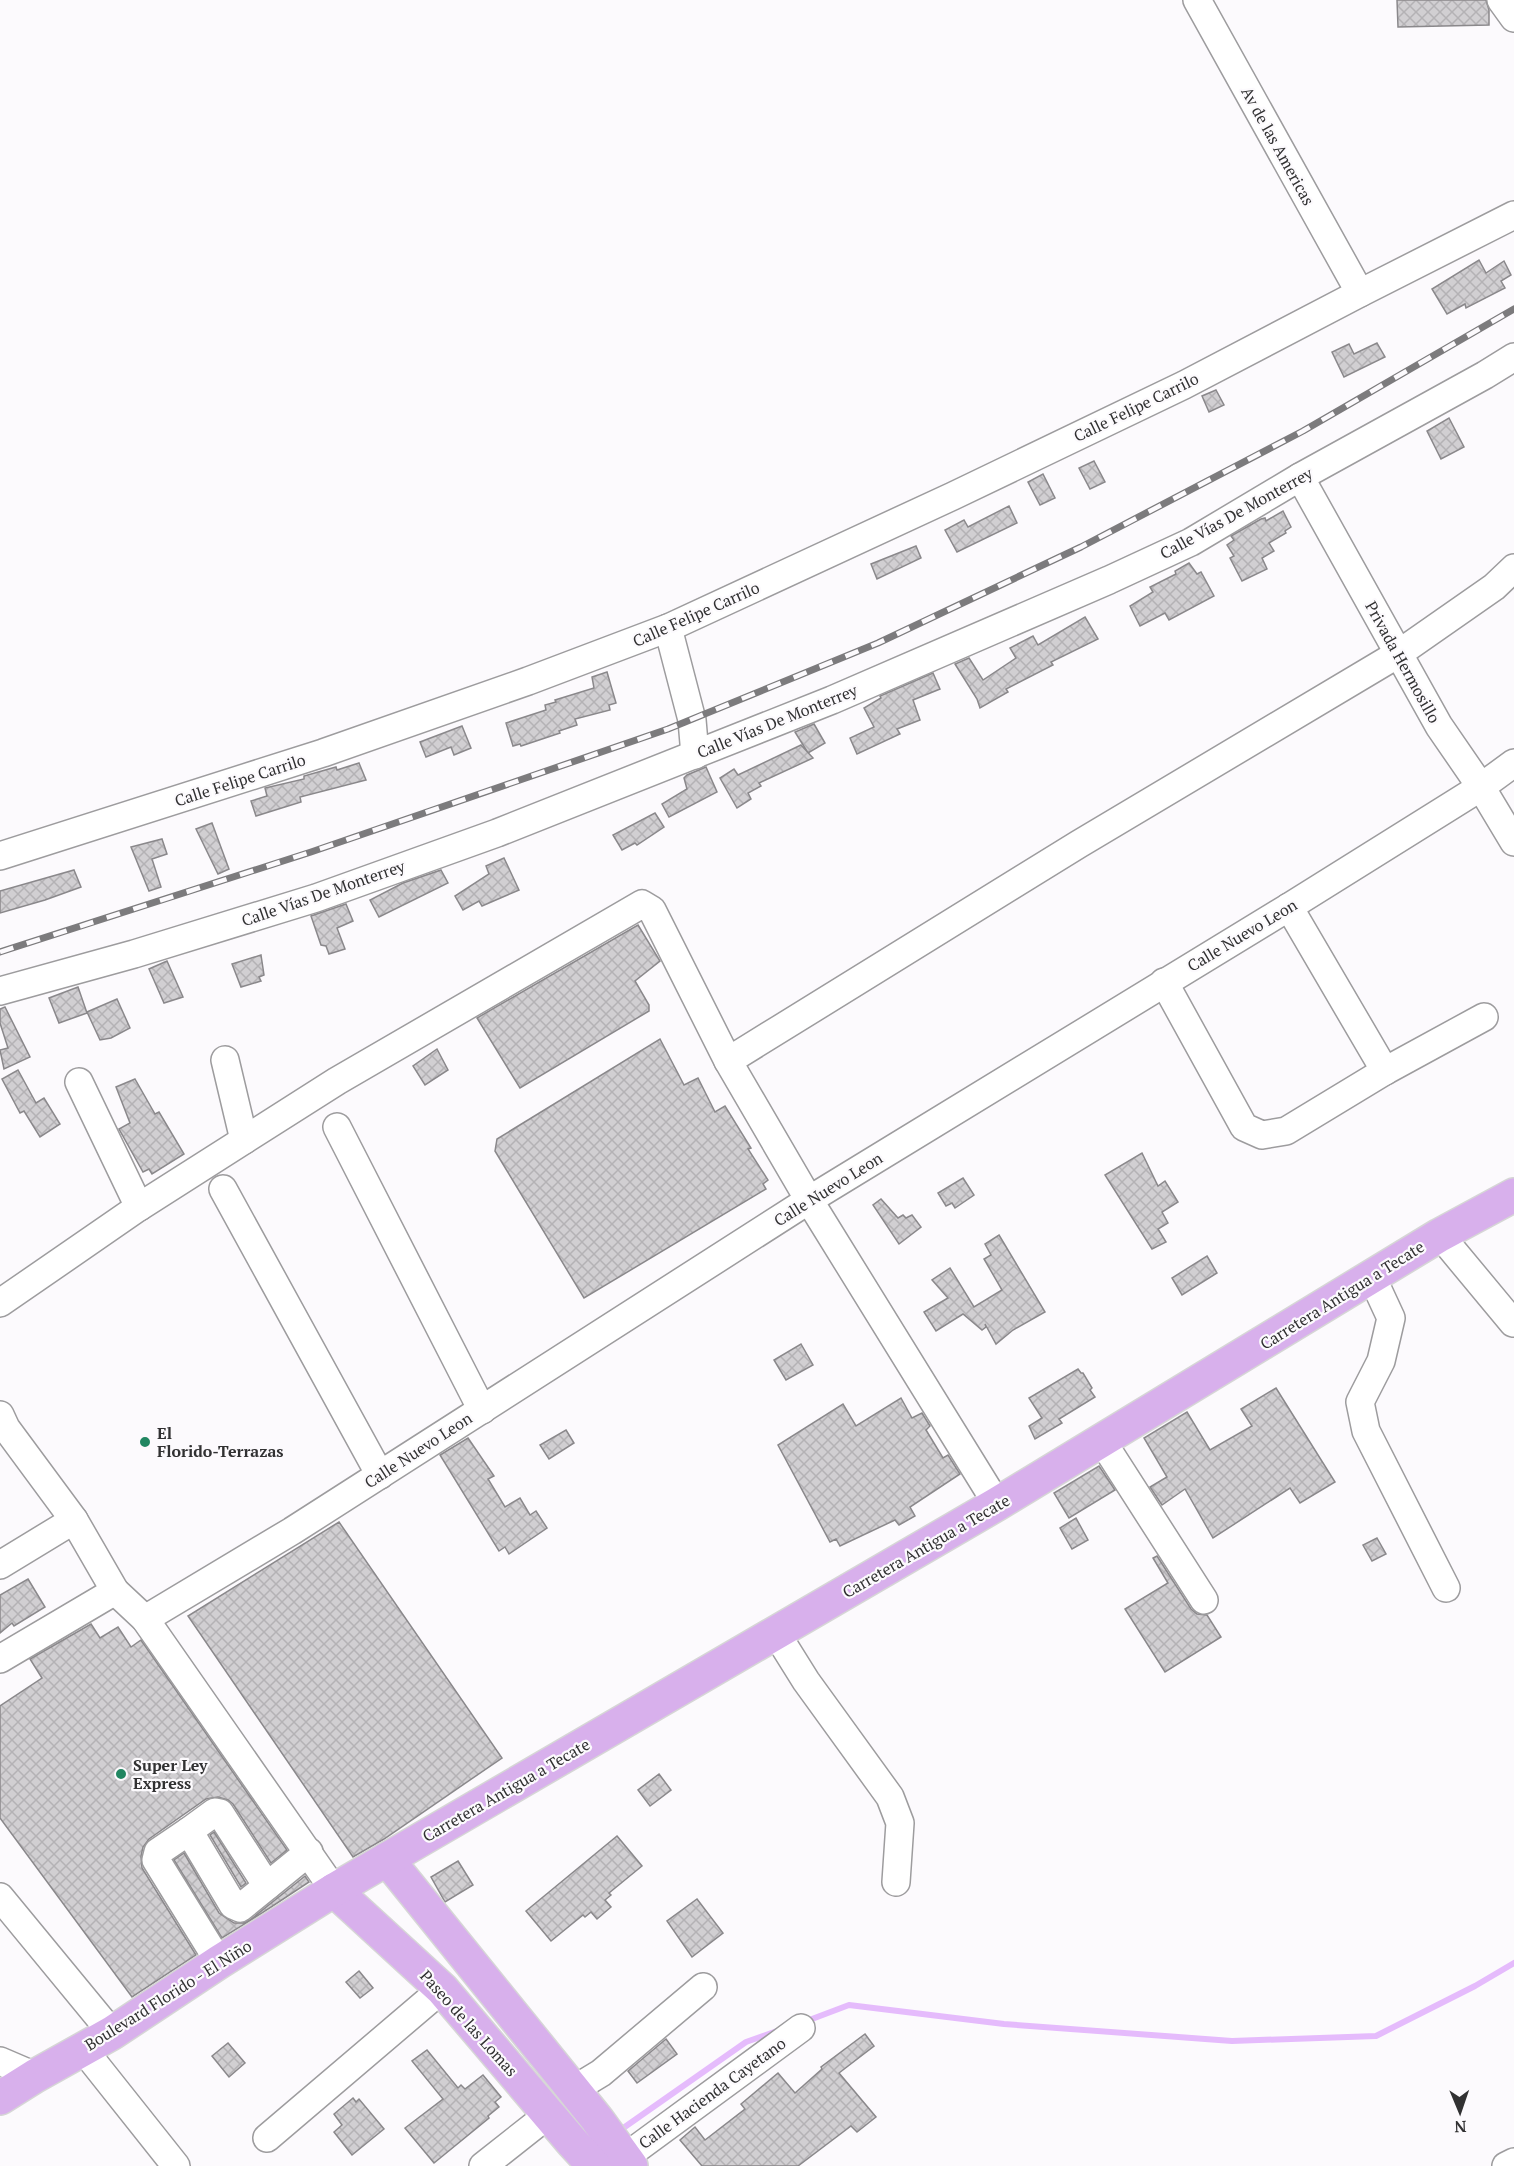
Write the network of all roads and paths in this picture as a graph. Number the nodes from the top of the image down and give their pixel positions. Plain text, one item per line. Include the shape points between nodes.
1 (1197, 0) edge
2 (1501, 0) edge
3 (1514, 18) edge
4 (1514, 216) edge
5 (1360, 293) junction
6 (1514, 357) edge
7 (1300, 477) junction
8 (1514, 568) edge
9 (668, 628) junction
10 (1398, 654) junction
11 (695, 755) junction
12 (1514, 763) edge
13 (1481, 787) junction
14 (1514, 842) edge
15 (0, 856) edge
16 (1289, 907) junction
17 (1164, 982) junction
18 (0, 992) edge
19 (1484, 1017) dead end
20 (225, 1060) dead end
21 (728, 1061) junction
22 (1385, 1071) junction
23 (79, 1082) dead end
24 (337, 1126) dead end
25 (244, 1140) junction
26 (223, 1189) dead end
27 (1514, 1195) edge
28 (809, 1200) junction
29 (139, 1208) junction
30 (1440, 1235) junction
31 (1372, 1276) junction
32 (0, 1303) edge
33 (1513, 1323) edge
34 (482, 1410) junction
35 (2, 1425) edge
36 (1101, 1441) junction
37 (380, 1475) junction
38 (997, 1504) junction
39 (74, 1520) junction
40 (0, 1565) edge
41 (1446, 1588) dead end
42 (115, 1591) junction
43 (1204, 1600) dead end
44 (145, 1618) junction
45 (776, 1633) junction
46 (0, 1659) edge
47 (189, 1832) junction
48 (309, 1852) junction
49 (387, 1859) junction
50 (897, 1882) dead end
51 (267, 1886) junction
52 (334, 1890) junction
53 (0, 1897) edge
54 (219, 1962) junction
55 (703, 1988) dead end
56 (442, 1989) junction
57 (801, 2028) dead end
58 (112, 2033) junction
59 (530, 2036) junction
60 (83, 2049) junction
61 (501, 2057) junction
62 (0, 2061) edge
63 (35, 2076) junction
64 (573, 2090) junction
65 (0, 2098) edge
66 (549, 2114) junction
67 (267, 2138) dead end
68 (609, 2153) edge
69 (1514, 2162) edge
70 (176, 2166) edge
71 (483, 2166) edge
72 (1506, 2166) edge

1 - 5 street, Av de las Americas
2 - 3 street
4 - 5 street, Calle Felipe Carrilo
5 - 9 street, Calle Felipe Carrilo via 1174,390
6 - 7 street, Calle Vías De Monterrey
7 - 10 street, Privada Hermosillo
7 - 11 street, Calle Vías De Monterrey via 1191,542 1109,580
8 - 10 street via 1494,587
9 - 11 street via 692,720
9 - 15 street, Calle Felipe Carrilo via 324,753
10 - 13 street, Privada Hermosillo via 1439,726
10 - 21 street via 1079,844
11 - 18 street, Calle Vías De Monterrey via 497,833 316,898
12 - 13 street, Calle Nuevo Leon
13 - 14 street, Privada Hermosillo
13 - 16 street, Calle Nuevo Leon
16 - 17 street, Calle Nuevo Leon
16 - 22 street
17 - 22 street via 1244,1127 1262,1136 1286,1131
17 - 28 street, Calle Nuevo Leon
19 - 22 street
20 - 25 street
21 - 25 street via 652,910 642,904 337,1081
21 - 28 street
23 - 29 street
24 - 34 street
25 - 29 street
26 - 37 street
27 - 30 main road, Carretera Antigua a Tecate
28 - 34 street, Calle Nuevo Leon
28 - 38 street
29 - 32 street
30 - 31 main road, Carretera Antigua a Tecate
30 - 33 street
31 - 36 main road, Carretera Antigua a Tecate
31 - 41 street via 1391,1318 1381,1361 1360,1402 1366,1431
34 - 37 street, Calle Nuevo Leon
35 - 39 street
36 - 38 main road, Carretera Antigua a Tecate
36 - 43 street
37 - 44 street, Calle Nuevo Leon
38 - 45 main road, Carretera Antigua a Tecate
39 - 40 street
39 - 42 street
42 - 44 street
42 - 46 street
44 - 48 street
45 - 49 main road, Carretera Antigua a Tecate
45 - 50 street via 890,1797 900,1823
47 - 51 street via 215,1812 220,1813
47 - 51 street via 233,1905 240,1908
47 - 54 street via 158,1852 156,1860
48 - 51 street
48 - 52 street
49 - 52 main road, Carretera Antigua a Tecate
49 - 59 main road
52 - 54 main road, Boulevard Florido - El Niño
52 - 56 main road, Paseo de las Lomas
53 - 58 street
54 - 58 main road, Boulevard Florido - El Niño
55 - 64 street via 601,2073
56 - 61 main road, Paseo de las Lomas
56 - 67 street
57 - 68 street, Calle Hacienda Cayetano
58 - 60 main road, Boulevard Florido - El Niño
59 - 61 main road
59 - 64 main road
60 - 63 main road, Boulevard Florido - El Niño
60 - 70 street
61 - 66 main road, Paseo de las Lomas
62 - 63 street
63 - 65 main road, Boulevard Florido - El Niño
64 - 68 main road
66 - 68 main road, Paseo de las Lomas via 572,2142
66 - 71 street
69 - 72 street

